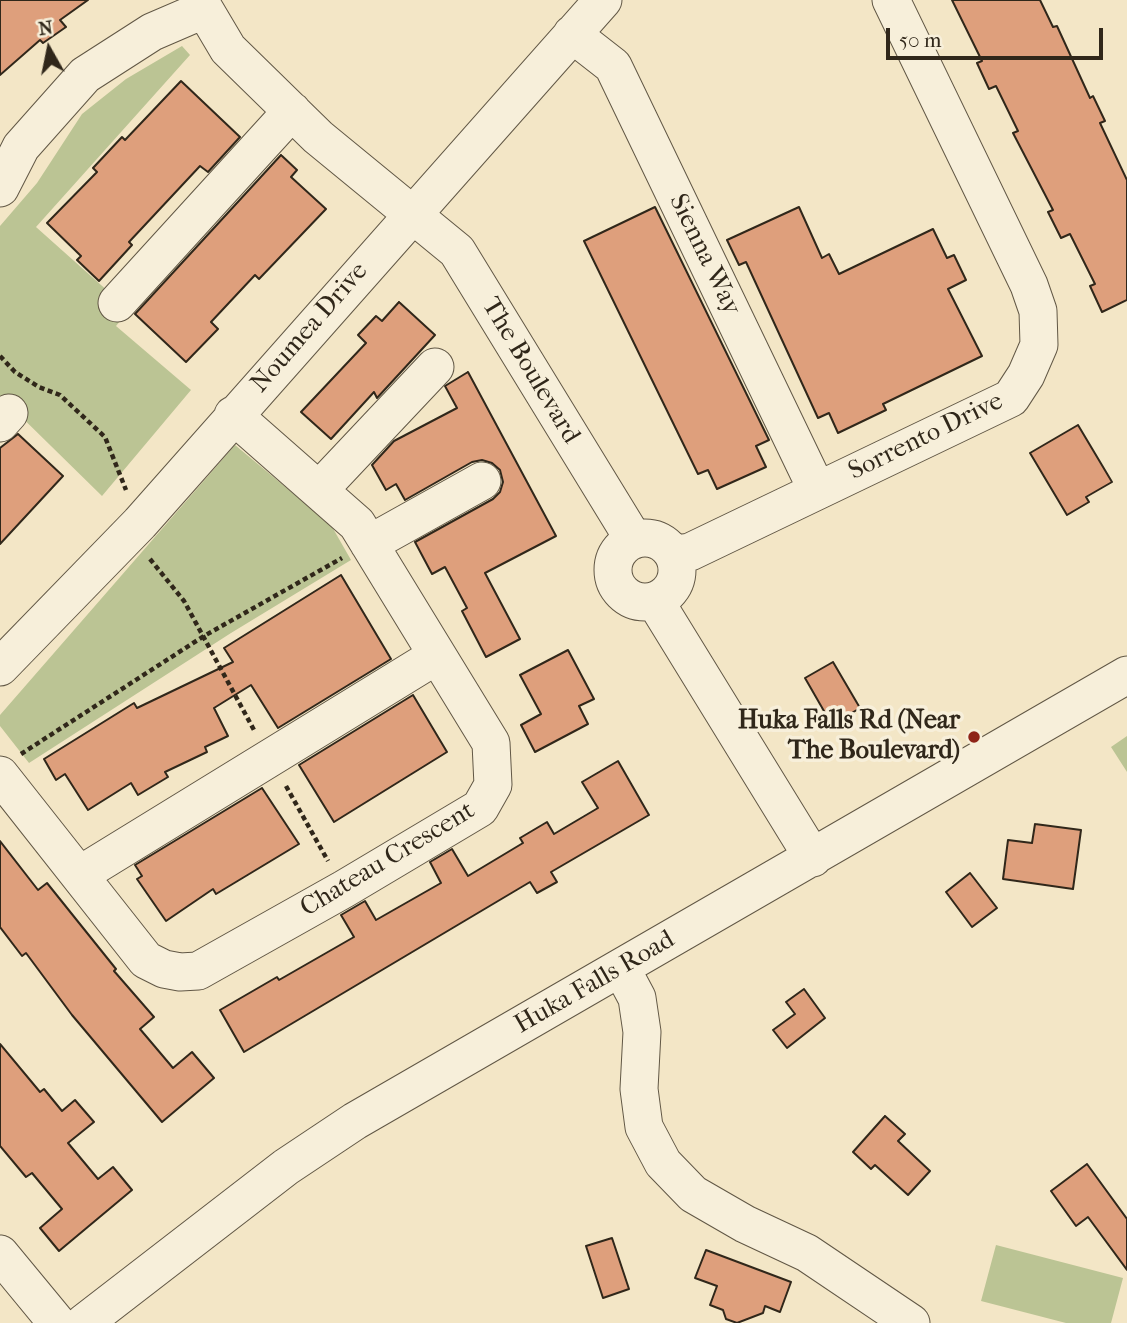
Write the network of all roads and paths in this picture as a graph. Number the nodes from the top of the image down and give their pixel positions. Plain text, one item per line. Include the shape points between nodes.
1 (603, 0) edge
2 (891, 0) edge
3 (201, 5) edge
4 (572, 34) junction
5 (292, 111) junction
6 (0, 188) edge
7 (414, 213) junction
8 (117, 303) dead end
9 (0, 356) edge
10 (435, 367) dead end
11 (233, 415) junction
12 (482, 481) dead end
13 (320, 489) junction
14 (817, 490) junction
15 (133, 530) junction
16 (634, 540) junction
17 (369, 544) junction
18 (674, 554) junction
19 (655, 601) junction
20 (204, 636) junction
21 (436, 656) junction
22 (0, 667) edge
23 (1127, 674) edge
24 (270, 758) junction
25 (6, 767) edge
26 (813, 858) junction
27 (81, 874) junction
28 (344, 889) junction
29 (621, 968) junction
30 (0, 1254) edge
31 (96, 1320) edge
32 (57, 1323) edge
33 (911, 1323) edge

1 - 4 street
2 - 14 street, Sorrento Drive via 1029,285 1038,311 1039,345 1011,398
3 - 5 street via 228,49
3 - 6 street via 85,75 21,147
4 - 7 street
4 - 14 street, Sienna Way via 613,66
5 - 7 street
5 - 8 street
7 - 11 street, Noumea Drive
7 - 16 street, The Boulevard via 457,251
9 - 15 path via 15,372 60,395 105,437
10 - 13 street
11 - 13 street, Chateau Crescent
11 - 15 street, Noumea Drive
12 - 17 street
13 - 17 street, Chateau Crescent via 357,524
14 - 18 street, Sorrento Drive via 690,552
15 - 20 path
15 - 22 street, Noumea Drive
16 - 18 street via 656,539
16 - 19 street via 613,564 617,586 633,600
17 - 20 path
17 - 21 street, Chateau Crescent
18 - 19 street via 677,577 673,588
19 - 26 street
20 - 24 path
20 - 25 path
21 - 24 street
21 - 28 street, Chateau Crescent via 491,743 493,785 480,808
23 - 26 street, Huka Falls Road
24 - 27 street
24 - 28 path
25 - 27 street, Chateau Crescent
26 - 29 street, Huka Falls Road
27 - 28 street, Chateau Crescent via 146,960 180,972 198,971
29 - 31 street, Huka Falls Road via 355,1121 286,1167
29 - 33 street via 637,998 642,1032 639,1089 643,1127 663,1163 693,1194 807,1253
30 - 32 street

